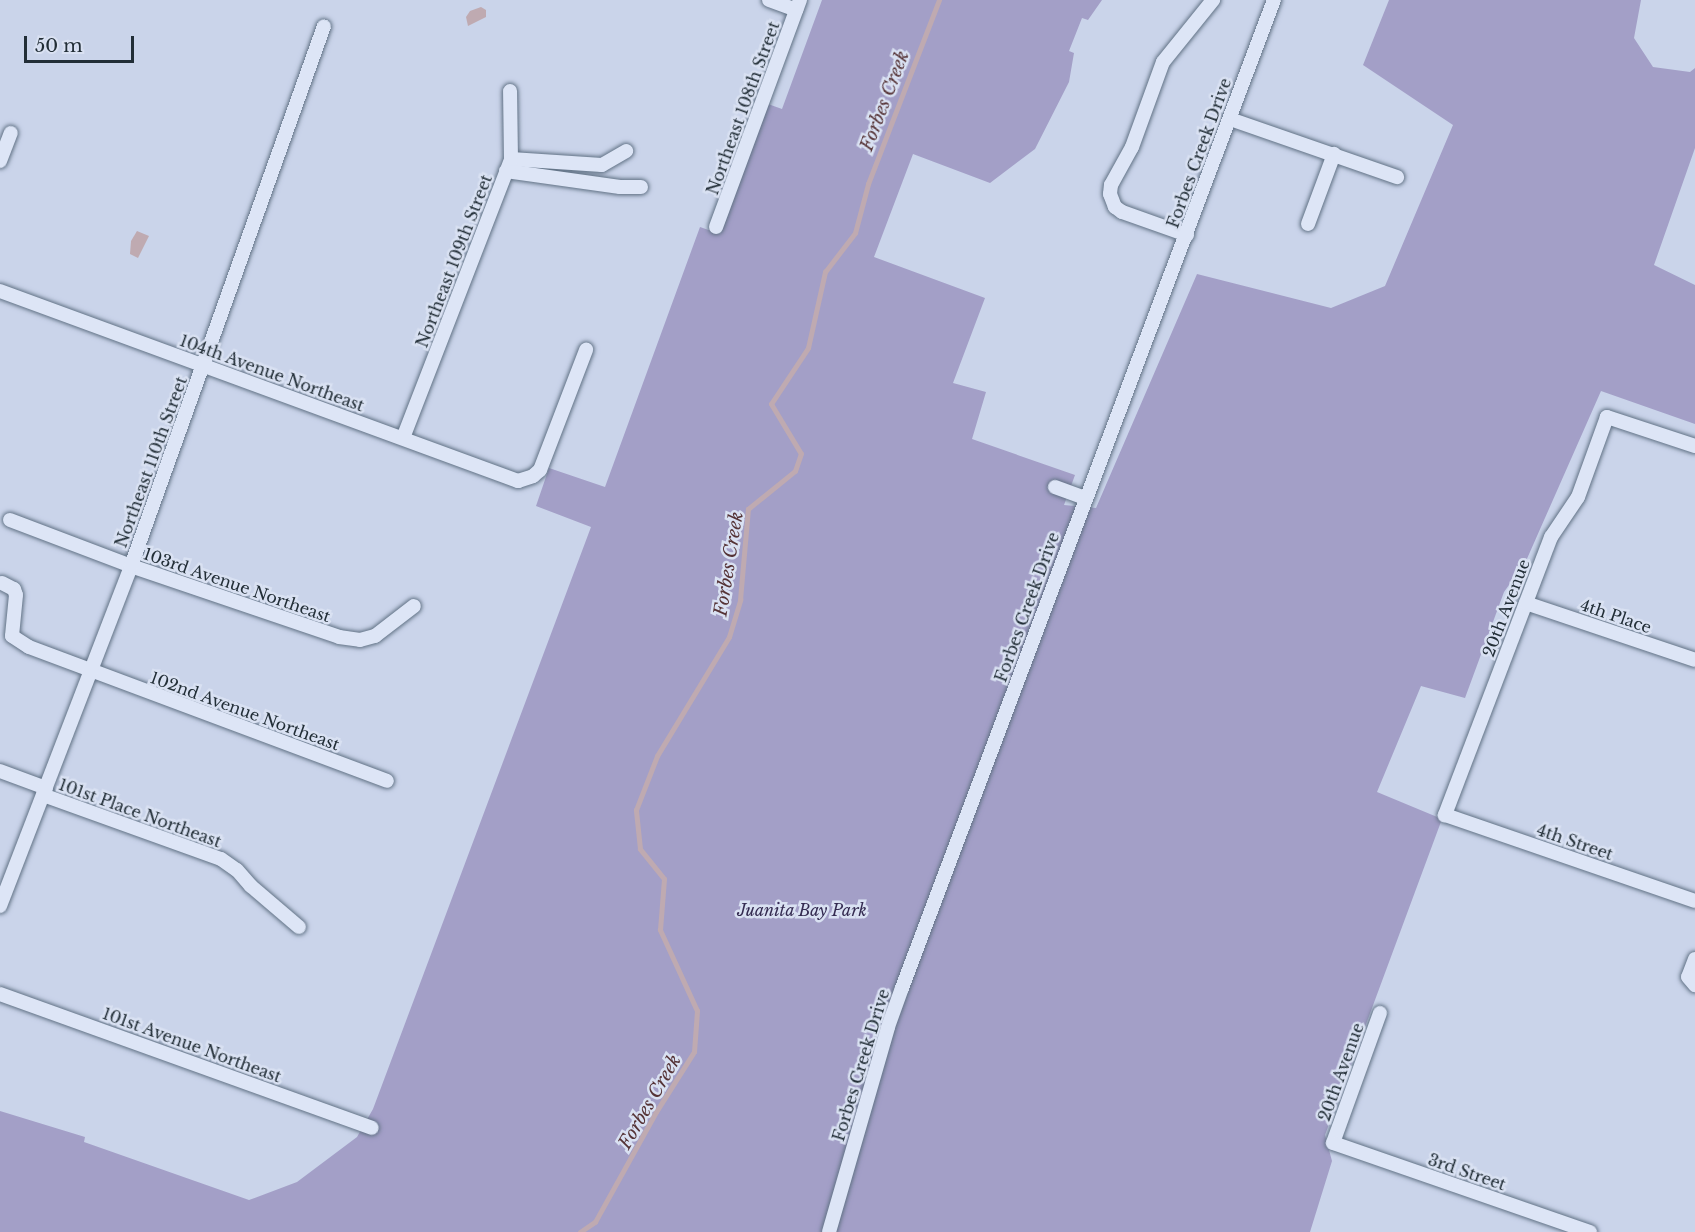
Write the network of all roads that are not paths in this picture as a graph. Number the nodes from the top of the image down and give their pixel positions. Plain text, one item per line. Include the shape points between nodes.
1 (769, 0) edge
2 (1213, 0) edge
3 (1272, 0) edge
4 (798, 5) edge
5 (324, 26) dead end
6 (510, 91) dead end
7 (1230, 118) junction
8 (11, 134) dead end
9 (626, 151) dead end
10 (1334, 154) junction
11 (0, 161) edge
12 (509, 165) junction
13 (1397, 177) dead end
14 (641, 187) dead end
15 (1308, 224) dead end
16 (716, 227) dead end
17 (1187, 235) junction
18 (0, 291) edge
19 (586, 350) dead end
20 (202, 366) junction
21 (403, 438) junction
22 (1695, 447) edge
23 (1055, 487) dead end
24 (1085, 498) junction
25 (10, 520) dead end
26 (132, 566) junction
27 (2, 583) dead end
28 (1526, 603) junction
29 (414, 606) dead end
30 (1695, 660) edge
31 (91, 672) junction
32 (0, 771) edge
33 (387, 781) dead end
34 (44, 791) junction
35 (1444, 815) joint
36 (3, 886) edge
37 (1695, 901) edge
38 (0, 906) edge
39 (299, 927) dead end
40 (1695, 958) edge
41 (1695, 985) edge
42 (0, 994) edge
43 (1380, 1013) dead end
44 (372, 1128) dead end
45 (1333, 1143) joint
46 (829, 1232) edge
47 (1590, 1232) edge

1 - 4 street
2 - 17 street via 1163,62 1110,194 1115,207 1122,212
3 - 7 street, Forbes Creek Drive
4 - 16 street, Northeast 108th Street
5 - 20 street, Northeast 110th Street
6 - 12 street, Northeast 109th Street
7 - 10 street
7 - 17 street, Forbes Creek Drive
8 - 11 street
9 - 12 street via 602,165
10 - 13 street
10 - 15 street
12 - 14 street via 620,187
12 - 21 street, Northeast 109th Street
17 - 24 street, Forbes Creek Drive
18 - 20 street, 104th Avenue Northeast
19 - 21 street, 104th Avenue Northeast via 540,470 533,476 518,481
20 - 21 street, 104th Avenue Northeast
20 - 26 street, Northeast 110th Street
22 - 28 street, 20th Avenue via 1607,417 1578,497 1551,537
23 - 24 street
24 - 46 street, Forbes Creek Drive via 888,1027
25 - 26 street, 103rd Avenue Northeast
26 - 29 street, 103rd Avenue Northeast via 350,639 375,636
26 - 31 street, Northeast 110th Street
27 - 31 street, 102nd Avenue Northeast via 14,589 16,595 12,636 16,640
28 - 30 street, 4th Place
28 - 35 street, 20th Avenue
31 - 33 street, 102nd Avenue Northeast
31 - 34 street, Northeast 110th Street
32 - 34 street, 101st Place Northeast
34 - 36 street, Northeast 110th Street
34 - 39 street, 101st Place Northeast via 221,859
35 - 37 street, 4th Street
36 - 38 street, Northeast 110th Street
40 - 41 street via 1688,977
42 - 44 street, 101st Avenue Northeast
43 - 45 street, 20th Avenue
45 - 47 street, 3rd Street

